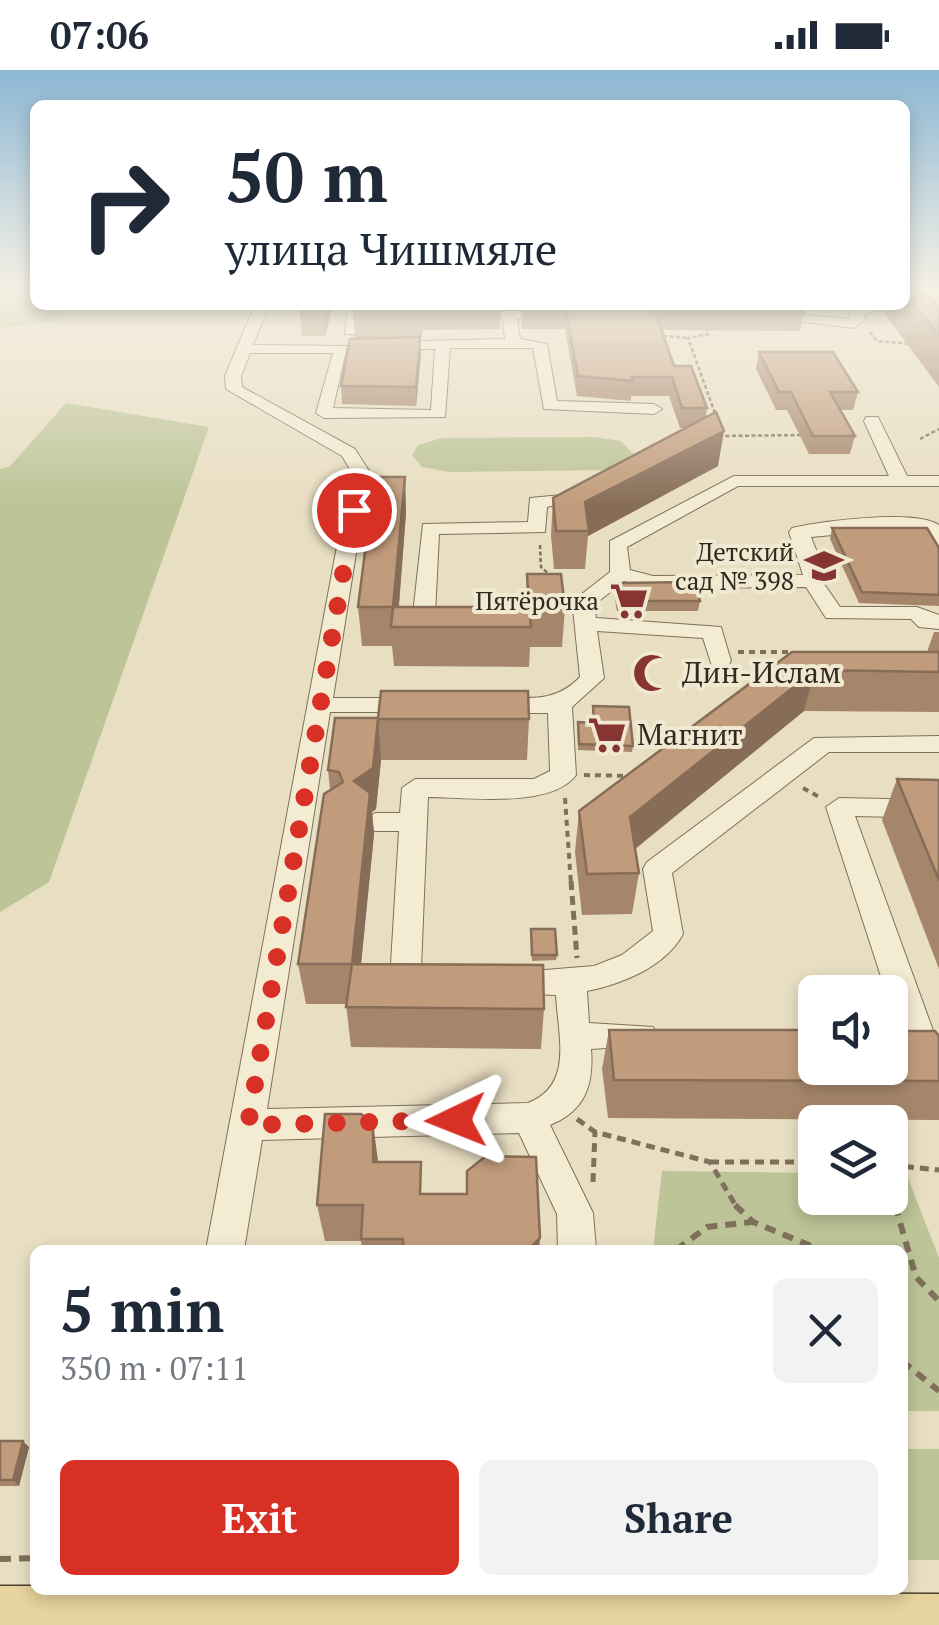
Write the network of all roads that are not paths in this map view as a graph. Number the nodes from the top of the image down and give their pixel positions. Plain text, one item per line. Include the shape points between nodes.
1 (240, 361) edge
2 (339, 361) edge
3 (443, 361) edge
4 (543, 361) edge
5 (654, 409) dead end
6 (872, 421) dead end
7 (851, 481) junction
8 (901, 481) junction
9 (939, 482) edge
10 (562, 502) edge
11 (939, 513) edge
12 (939, 542) edge
13 (404, 549) edge
14 (428, 549) junction
15 (620, 574) junction
16 (812, 581) junction
17 (584, 614) junction
18 (939, 622) edge
19 (719, 657) road end
20 (320, 705) junction
21 (431, 706) edge
22 (468, 706) edge
23 (560, 707) junction
24 (939, 744) edge
25 (939, 809) edge
26 (300, 822) junction
27 (331, 822) edge
28 (375, 822) dead end
29 (413, 822) junction
30 (885, 975) edge
31 (575, 984) junction
32 (574, 1036) junction
33 (667, 1036) edge
34 (908, 1044) edge
35 (939, 1076) edge
36 (544, 1112) junction
37 (248, 1125) junction
38 (226, 1245) edge
39 (578, 1245) edge
40 (168, 1611) edge
41 (0, 1616) edge
42 (939, 1624) edge

1 - 20 street via 232,383 242,396 358,462 360,548
2 - 3 street via 324,413 439,414
4 - 5 street via 550,406
6 - 8 street
7 - 8 street
7 - 11 street via 862,498 885,510
7 - 15 street via 734,481 616,545
8 - 9 street
10 - 14 street via 537,502 538,528 430,528
12 - 16 street via 930,526 799,532
13 - 14 street
14 - 17 street via 424,614 433,633 500,634 501,608 513,603
15 - 16 street via 652,582
15 - 17 street
16 - 18 street via 834,613 917,614
17 - 19 street via 713,632
17 - 23 street via 592,678
20 - 21 street
20 - 26 street
22 - 23 street
23 - 29 street via 563,775 538,788 415,788
24 - 31 street via 823,744 657,869 668,934 644,961
25 - 30 street via 838,807
26 - 27 street
26 - 37 street
28 - 29 street
29 - 31 street via 405,980
31 - 32 street
32 - 33 street
32 - 36 street via 577,1079
34 - 35 street
36 - 37 street
36 - 39 street via 576,1212
37 - 38 street
40 - 41 main road
40 - 42 main road

